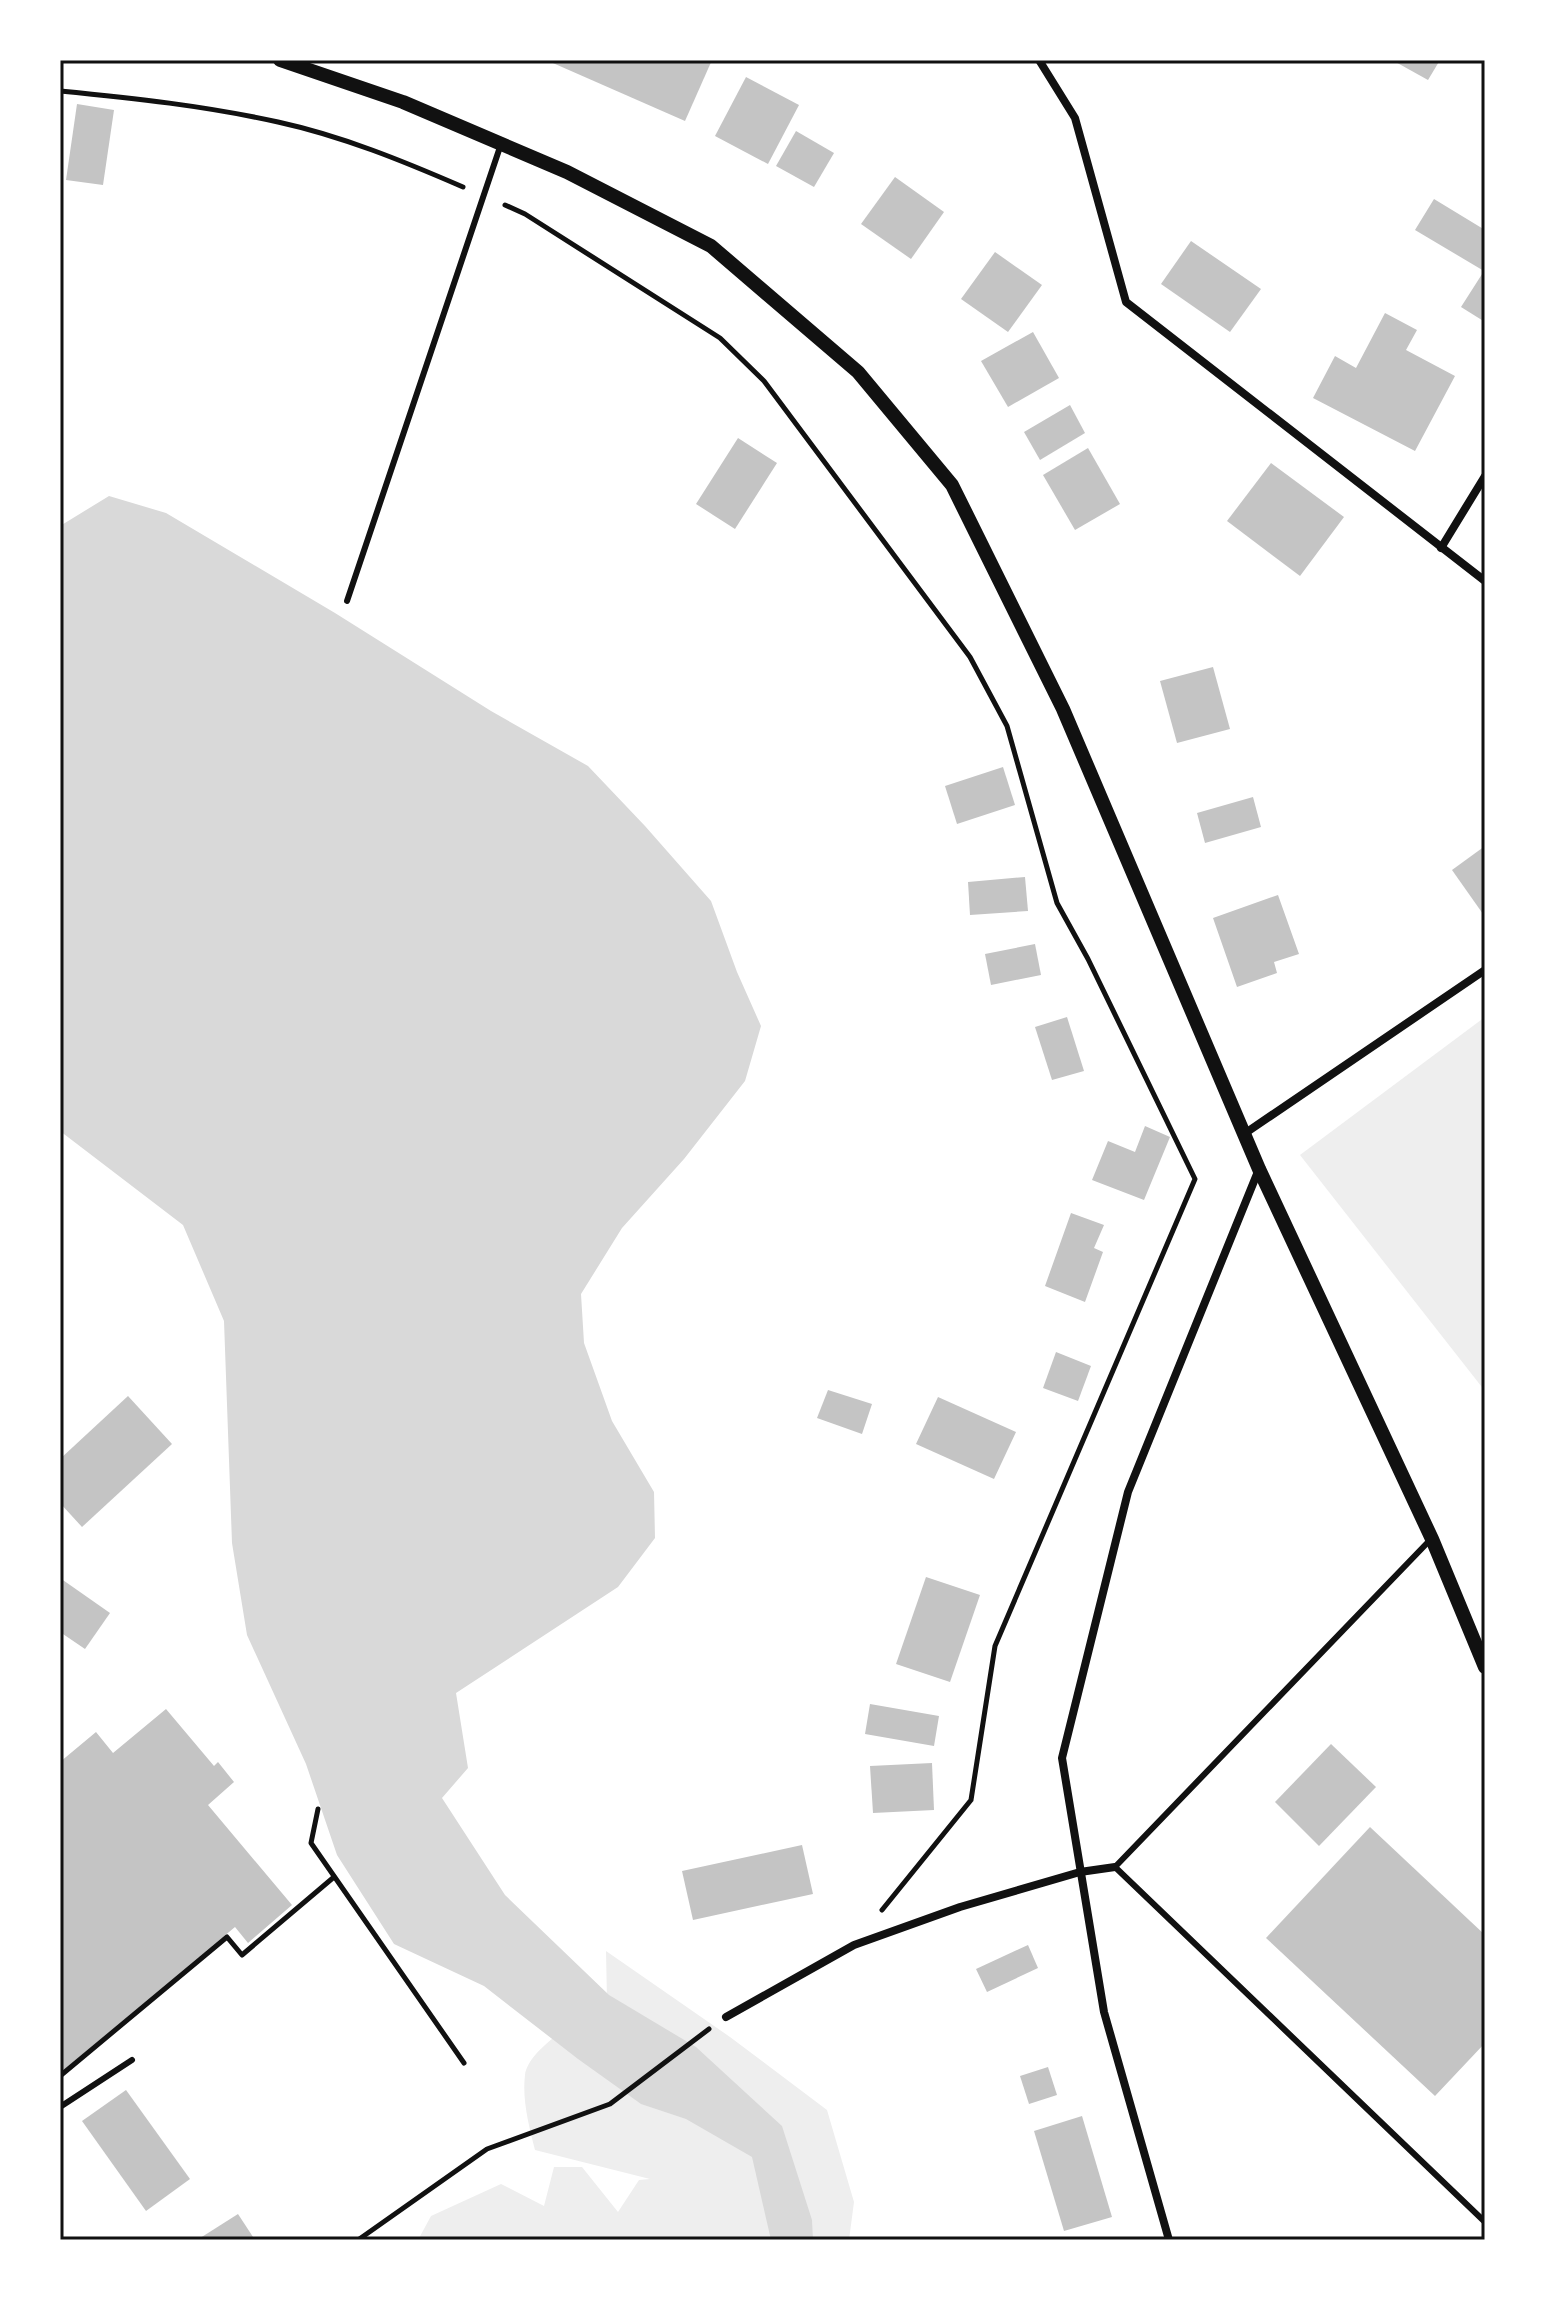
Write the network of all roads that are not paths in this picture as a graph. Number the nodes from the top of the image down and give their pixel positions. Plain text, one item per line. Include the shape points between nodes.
1 (1039, 60) edge
2 (290, 61) edge
3 (501, 144) junction
4 (1485, 476) edge
5 (1441, 548) junction
6 (1485, 581) edge
7 (347, 601) dead end
8 (1485, 970) edge
9 (1244, 1134) junction
10 (1259, 1169) junction
11 (1432, 1539) junction
12 (1485, 1667) edge
13 (1115, 1867) junction
14 (1080, 1872) junction
15 (726, 2017) road end
16 (132, 2060) dead end
17 (60, 2107) edge
18 (1485, 2222) edge
19 (1169, 2240) edge

1 - 5 street via 1075,118 1126,302
2 - 3 street
3 - 7 lane
3 - 9 street via 711,246 858,372 952,485 1063,709
4 - 5 street
5 - 6 street
8 - 9 street
9 - 10 street
10 - 11 street
10 - 14 street via 1128,1492 1062,1758
11 - 12 street
11 - 13 lane
13 - 14 street
13 - 18 lane
14 - 15 street via 854,1945
14 - 19 street via 1104,2012
16 - 17 lane

